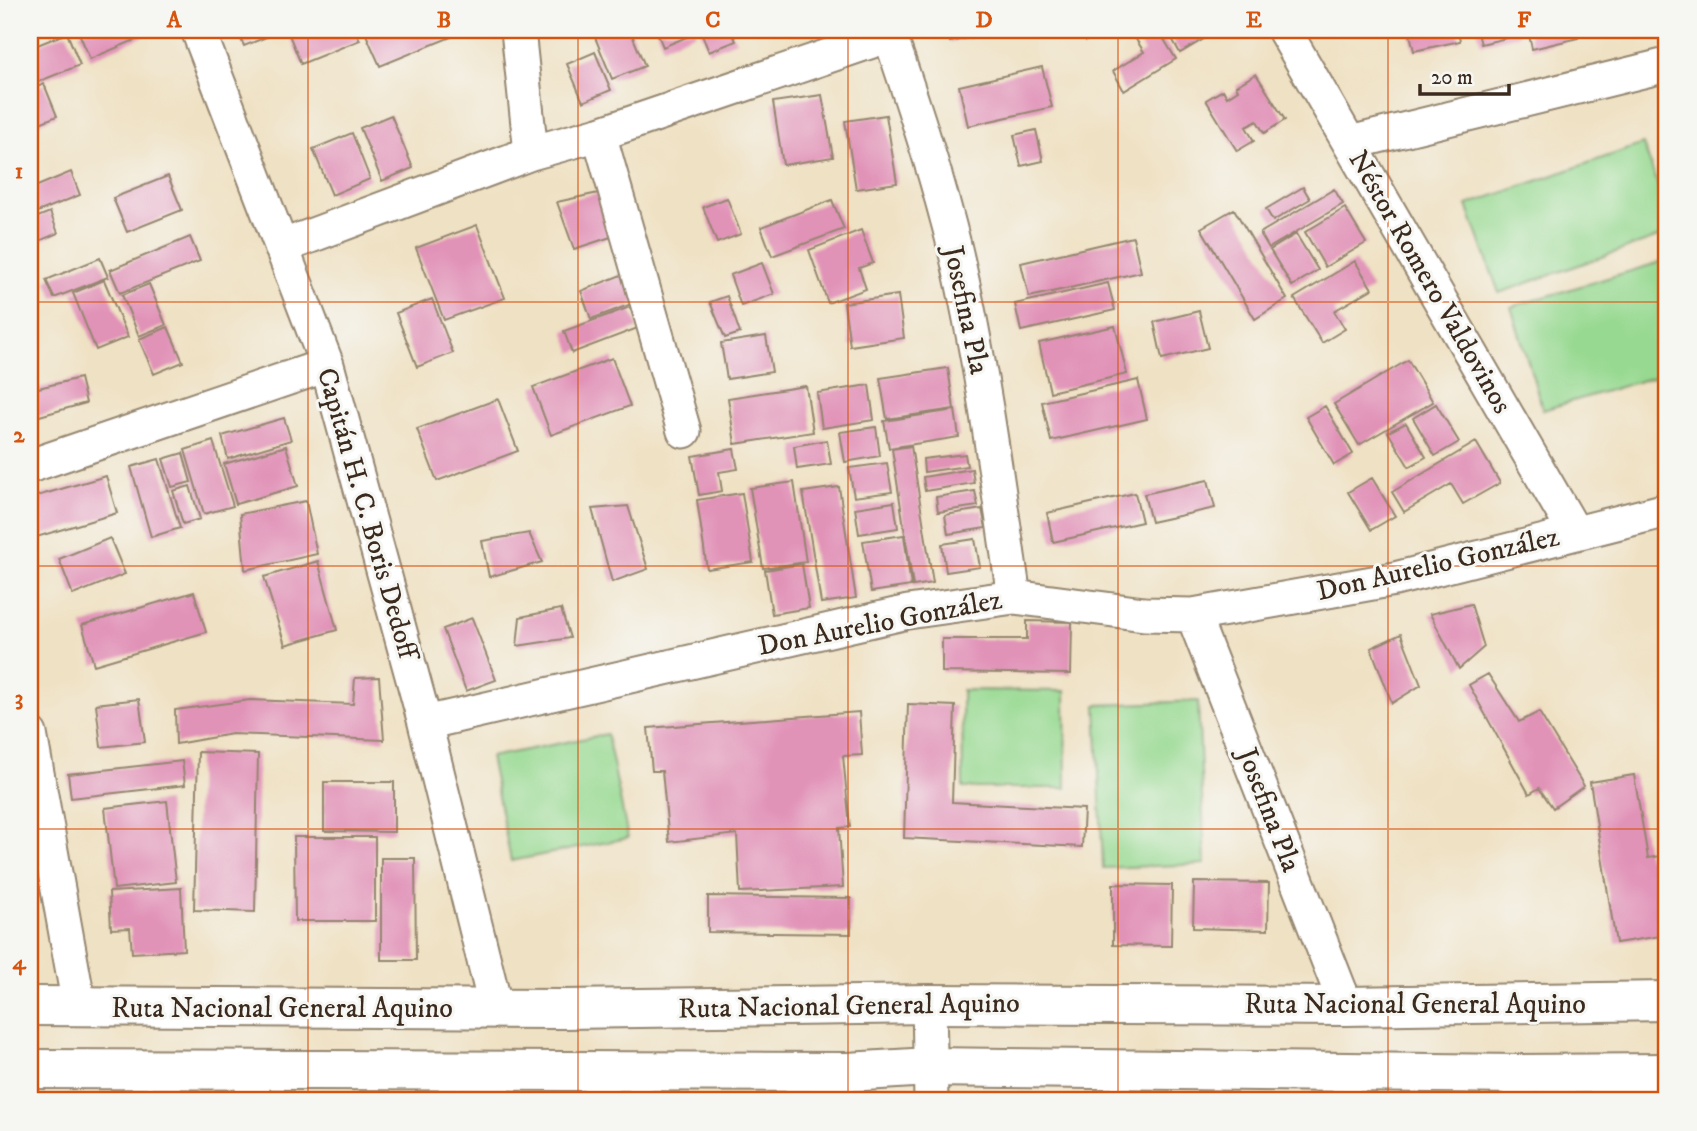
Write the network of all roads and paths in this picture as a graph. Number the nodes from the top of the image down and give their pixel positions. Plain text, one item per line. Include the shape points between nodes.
1 (198, 30) edge
2 (519, 30) edge
3 (1284, 30) edge
4 (889, 32) edge
5 (1667, 65) edge
6 (599, 134) junction
7 (1350, 143) junction
8 (531, 153) junction
9 (281, 247) junction
10 (327, 365) junction
11 (684, 431) dead end
12 (30, 466) edge
13 (1667, 510) edge
14 (1575, 533) junction
15 (1014, 597) junction
16 (1193, 615) junction
17 (425, 723) junction
18 (30, 734) edge
19 (1667, 1001) edge
20 (929, 1004) junction
21 (30, 1006) edge
22 (79, 1006) junction
23 (1346, 1006) junction
24 (496, 1009) junction
25 (30, 1069) edge
26 (1667, 1073) edge
27 (930, 1084) edge
28 (251, 1085) edge
29 (1519, 1087) edge

1 - 9 street, Capitán H. C. Boris Dedoff
2 - 8 street
3 - 7 street, Néstor Romero Valdovinos
4 - 6 street
4 - 15 street, Josefina Pla via 954,248 983,390
5 - 7 street
6 - 8 street
6 - 11 street
7 - 14 street, Néstor Romero Valdovinos
8 - 9 street
9 - 10 street, Capitán H. C. Boris Dedoff
10 - 12 street
10 - 17 street, Capitán H. C. Boris Dedoff
13 - 14 street, Don Aurelio González
14 - 16 street, Don Aurelio González via 1395,579
15 - 16 street, Don Aurelio González via 1144,614
15 - 17 street, Don Aurelio González via 908,612
16 - 23 street, Josefina Pla
17 - 24 street, Capitán H. C. Boris Dedoff
18 - 22 street
19 - 23 highway, Ruta Nacional General Aquino
20 - 23 highway, Ruta Nacional General Aquino
20 - 24 highway, Ruta Nacional General Aquino
20 - 27 street
21 - 22 highway, Ruta Nacional General Aquino
22 - 24 highway, Ruta Nacional General Aquino
25 - 28 highway
26 - 29 highway
27 - 28 highway via 848,1072
27 - 29 highway

